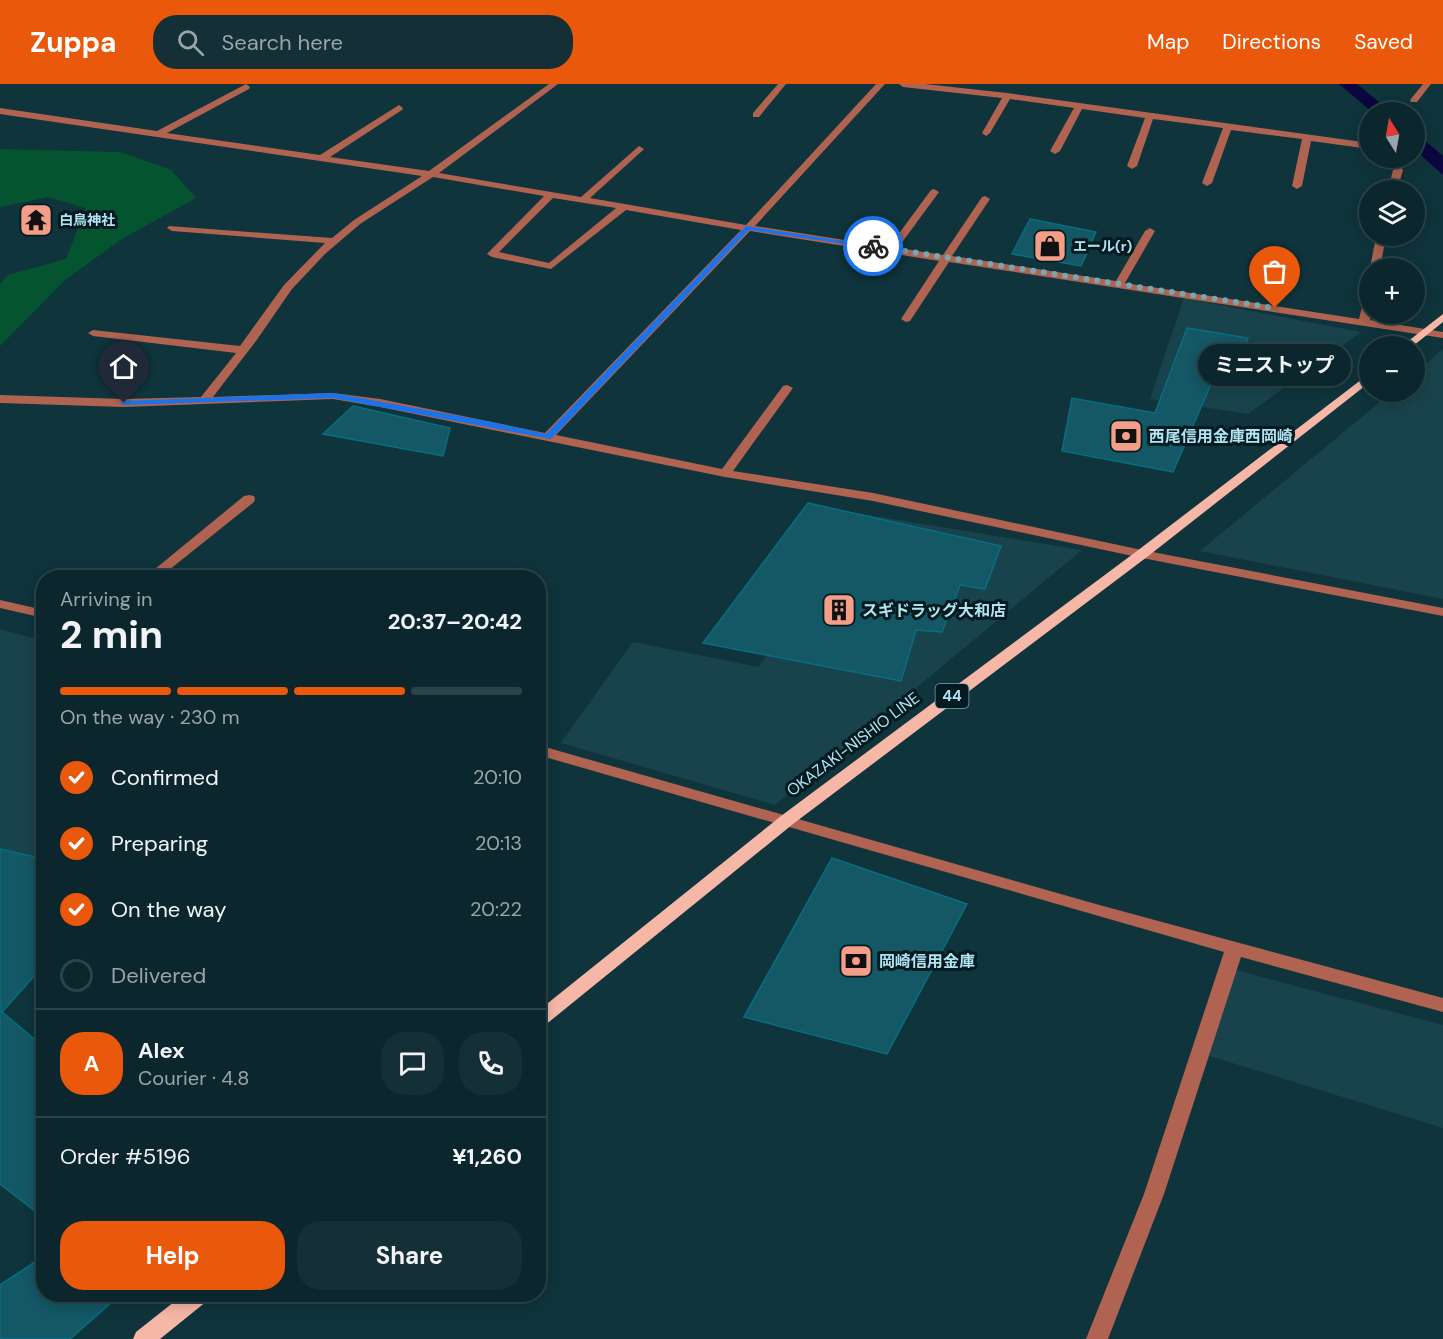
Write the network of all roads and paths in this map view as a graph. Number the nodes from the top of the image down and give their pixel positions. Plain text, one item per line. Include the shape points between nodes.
1 (554, 84) edge
2 (782, 84) edge
3 (881, 84) edge
4 (906, 84) edge
5 (1427, 84) edge
6 (246, 87) dead end
7 (1007, 96) junction
8 (1414, 100) dead end
9 (1079, 106) junction
10 (399, 108) dead end
11 (0, 111) edge
12 (756, 116) dead end
13 (1150, 116) junction
14 (1228, 127) junction
15 (986, 133) dead end
16 (158, 134) junction
17 (1307, 138) junction
18 (1359, 145) edge
19 (639, 149) dead end
20 (1054, 151) dead end
21 (322, 158) junction
22 (1132, 166) dead end
23 (431, 174) junction
24 (1207, 183) dead end
25 (1297, 186) dead end
26 (934, 192) dead end
27 (551, 194) junction
28 (985, 199) dead end
29 (583, 200) junction
30 (624, 207) junction
31 (172, 228) dead end
32 (748, 228) junction
33 (1150, 231) dead end
34 (334, 241) junction
35 (892, 249) junction
36 (945, 257) junction
37 (1119, 285) junction
38 (1443, 317) edge
39 (906, 319) dead end
40 (1359, 321) edge
41 (1376, 324) edge
42 (1426, 332) junction
43 (93, 333) dead end
44 (1443, 335) edge
45 (1421, 336) edge
46 (242, 350) junction
47 (1359, 385) edge
48 (787, 388) dead end
49 (0, 399) edge
50 (205, 399) junction
51 (548, 437) junction
52 (725, 473) junction
53 (249, 499) dead end
54 (1142, 554) junction
55 (160, 570) edge
56 (0, 604) edge
57 (36, 612) edge
58 (1443, 612) edge
59 (546, 752) edge
60 (787, 820) junction
61 (1234, 951) junction
62 (1443, 1005) edge
63 (546, 1015) edge
64 (190, 1302) edge
65 (144, 1339) edge
66 (1096, 1339) edge

1 - 23 street
2 - 12 street
3 - 32 street
4 - 7 street
5 - 8 street
6 - 16 street
7 - 9 street
7 - 15 street
9 - 13 street
9 - 20 street
10 - 21 street
11 - 16 street
13 - 14 street
13 - 22 street
14 - 17 street
14 - 24 street
16 - 21 street
17 - 18 street
17 - 25 street
19 - 29 street
21 - 23 street
23 - 27 street
23 - 34 street
26 - 35 street
27 - 29 street
27 - 30 street via 492,254 551,266
28 - 36 street
29 - 30 street
30 - 32 street
31 - 34 street
32 - 35 street
32 - 51 street
33 - 37 street
34 - 46 street via 288,287
35 - 36 street
36 - 37 street
36 - 39 street
37 - 40 street
38 - 42 main road
41 - 42 street
42 - 44 street
42 - 45 main road
43 - 46 street
46 - 50 street
47 - 54 main road, OKAZAKI-NISHIO LINE / 44
48 - 52 street
49 - 50 street via 124,403
50 - 51 street via 333,396
51 - 52 street
52 - 54 street via 873,497
53 - 55 street
54 - 58 street
54 - 60 main road, OKAZAKI-NISHIO LINE / 44
56 - 57 street
59 - 60 street
60 - 61 street
60 - 63 main road, OKAZAKI-NISHIO LINE / 44
61 - 62 street
61 - 66 street via 1154,1194
64 - 65 main road

